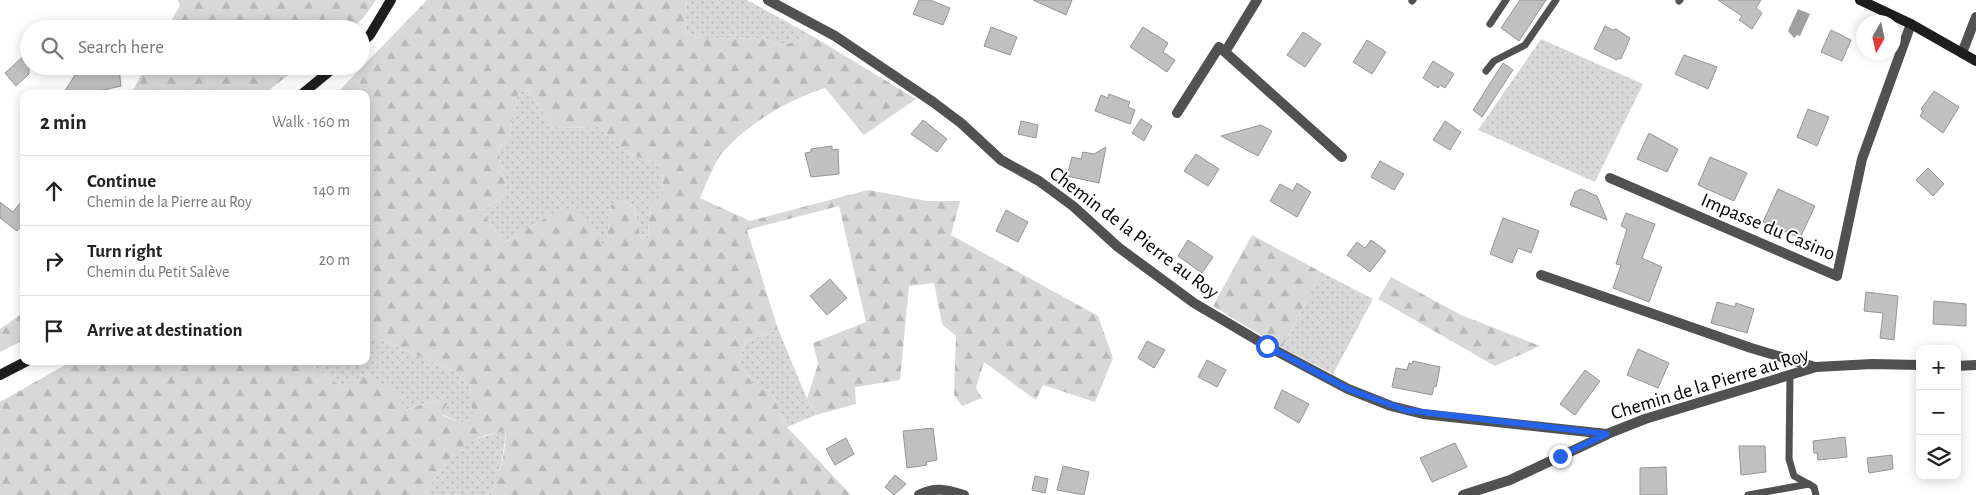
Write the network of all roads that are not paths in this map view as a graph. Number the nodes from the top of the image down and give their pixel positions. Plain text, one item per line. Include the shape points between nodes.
1 (391, 0) edge
2 (768, 0) edge
3 (1257, 0) edge
4 (1506, 0) edge
5 (1556, 0) edge
6 (1860, 0) edge
7 (1976, 17) edge
8 (1490, 24) dead end
9 (1911, 24) junction
10 (370, 34) edge
11 (1225, 52) junction
12 (1962, 53) junction
13 (1976, 62) edge
14 (1486, 72) dead end
15 (325, 75) edge
16 (307, 90) edge
17 (1177, 113) dead end
18 (1342, 156) dead end
19 (1610, 178) dead end
20 (1541, 275) dead end
21 (20, 365) edge
22 (1916, 365) edge
23 (1976, 365) edge
24 (1961, 366) edge
25 (1816, 367) junction
26 (0, 375) edge
27 (1790, 375) junction
28 (1607, 434) junction
29 (1809, 484) junction
30 (1816, 494) edge
31 (920, 495) edge
32 (964, 495) edge
33 (1463, 495) edge
34 (1748, 495) edge

1 - 10 street
2 - 28 street, Chemin de la Pierre au Roy via 835,36 933,102 1001,160 1039,181 1118,247 1194,303 1348,389 1391,406 1423,414
3 - 11 street
4 - 8 lane
5 - 14 lane via 1525,45 1494,61
6 - 9 street
7 - 12 street
9 - 12 street
9 - 19 street, Impasse du Casino via 1860,166 1837,276
11 - 17 street via 1219,46
11 - 18 street
12 - 13 street
15 - 16 street
20 - 25 street via 1751,348
21 - 26 street
22 - 25 street, Chemin de la Pierre au Roy
23 - 24 street
25 - 27 street, Chemin de la Pierre au Roy
27 - 28 street, Chemin de la Pierre au Roy via 1645,419
27 - 29 lane via 1789,459 1794,476
28 - 33 street via 1510,480
29 - 30 lane
29 - 34 lane
31 - 32 street via 940,488

